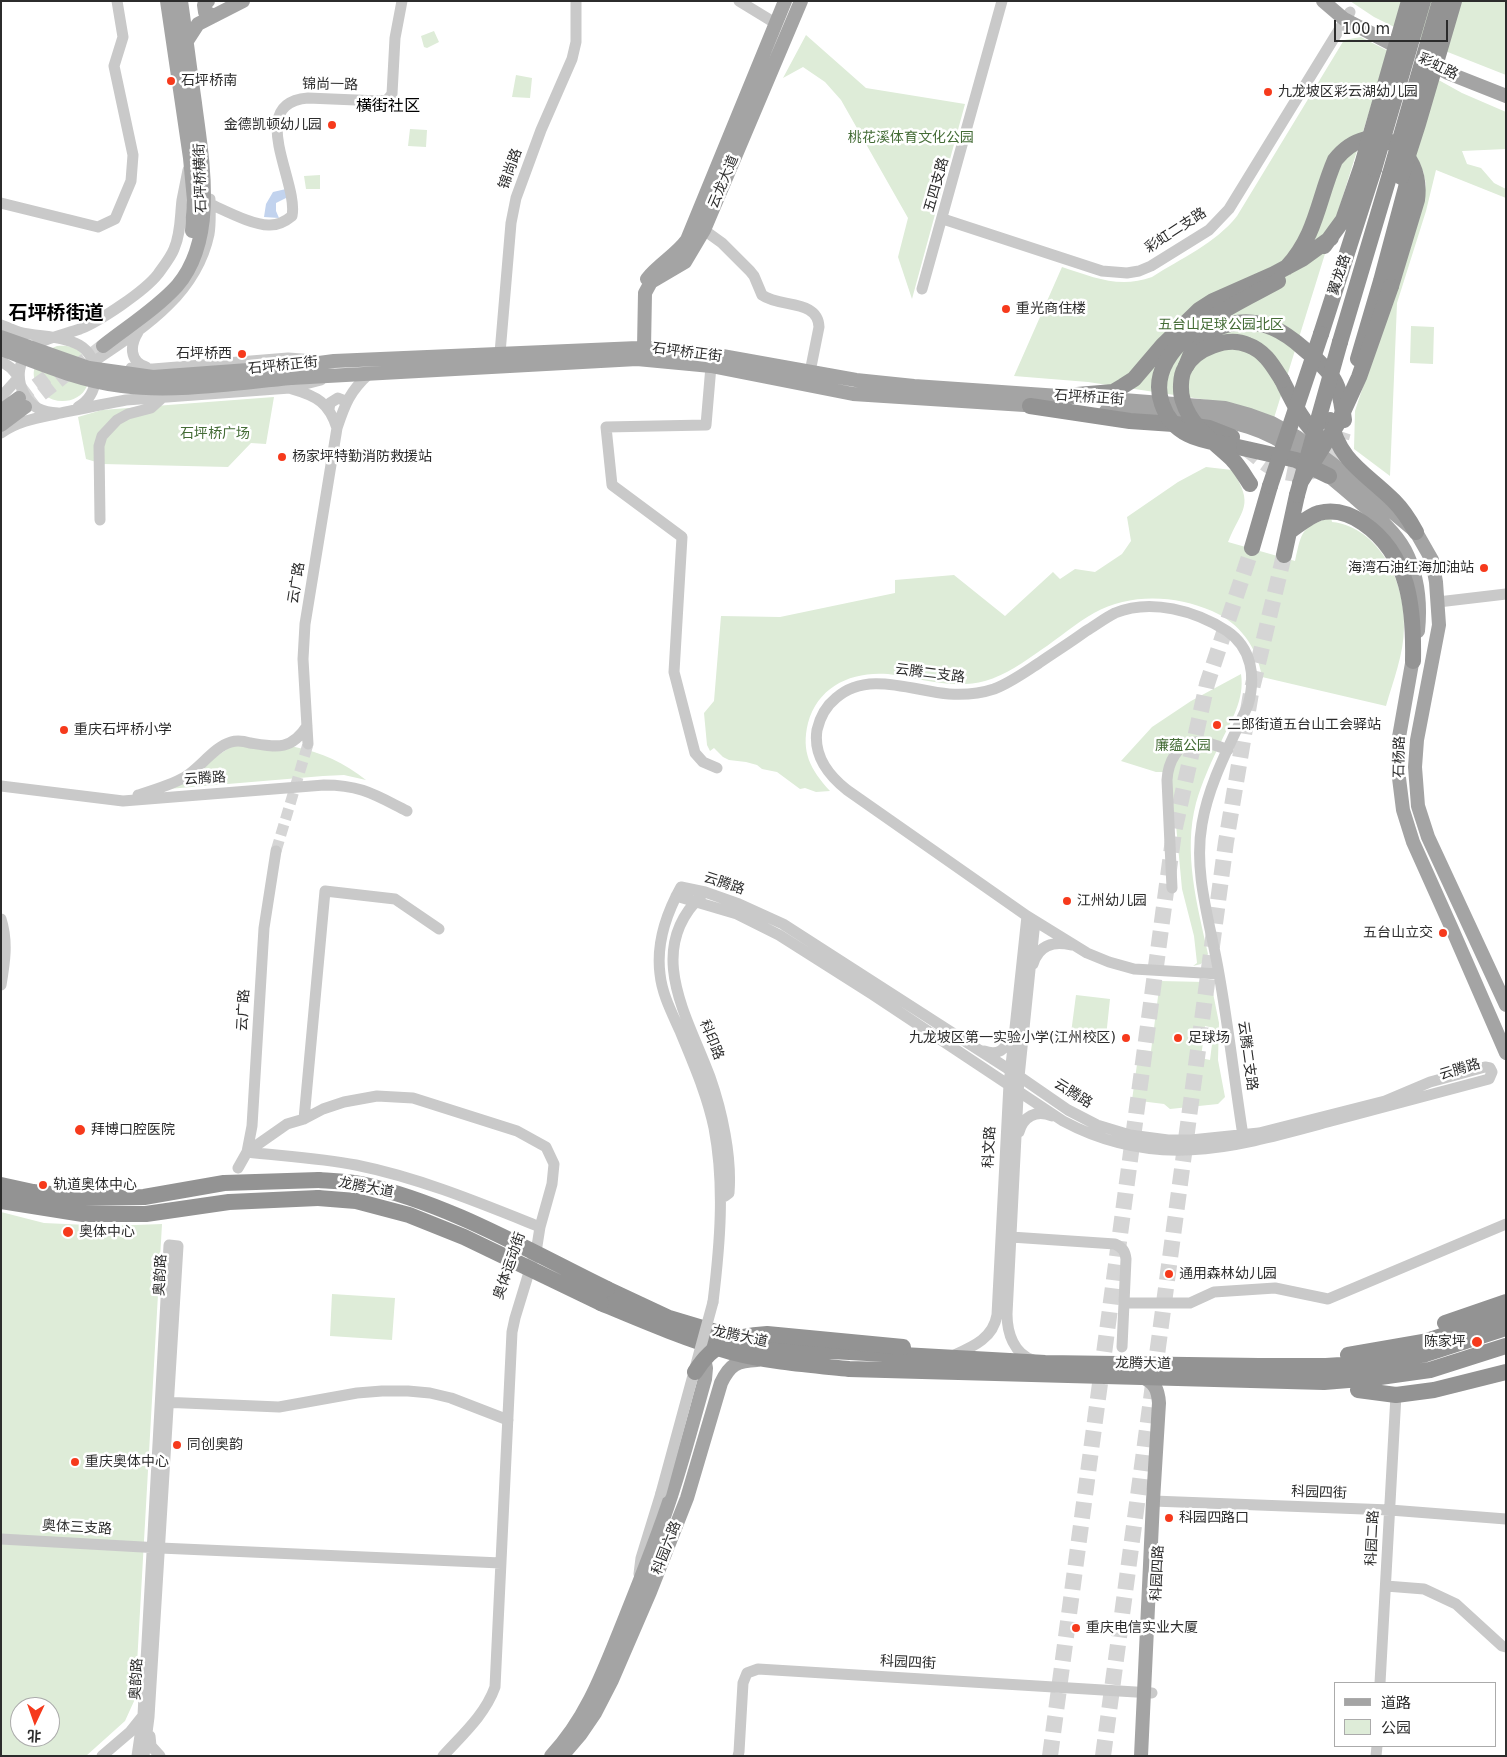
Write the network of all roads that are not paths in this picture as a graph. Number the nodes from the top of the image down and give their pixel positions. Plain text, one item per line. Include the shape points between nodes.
1 (117, 1) edge
2 (167, 1) edge
3 (181, 1) edge
4 (208, 1) edge
5 (243, 1) edge
6 (402, 1) edge
7 (576, 1) edge
8 (739, 1) edge
9 (784, 1) edge
10 (801, 1) edge
11 (1002, 1) edge
12 (1323, 1) edge
13 (1338, 1) edge
14 (1408, 1) edge
15 (1424, 1) edge
16 (1440, 1) edge
17 (1454, 1) edge
18 (1461, 1) edge
19 (1347, 15) junction
20 (214, 16) junction
21 (775, 23) junction
22 (187, 41) junction
23 (1506, 86) edge
24 (1506, 96) edge
25 (196, 158) junction
26 (1368, 167) junction
27 (1399, 177) junction
28 (1, 203) edge
29 (210, 204) junction
30 (943, 219) junction
31 (704, 230) junction
32 (1279, 274) junction
33 (922, 289) dead end
34 (1, 325) edge
35 (138, 331) junction
36 (1, 337) edge
37 (56, 338) junction
38 (100, 342) tunnel mouth
39 (1345, 343) junction
40 (641, 348) junction
41 (1, 349) edge
42 (500, 353) junction
43 (1, 361) edge
44 (334, 361) junction
45 (93, 362) junction
46 (711, 366) junction
47 (1185, 368) junction
48 (153, 370) junction
49 (810, 372) junction
50 (369, 374) junction
51 (19, 377) junction
52 (290, 378) junction
53 (1064, 396) junction
54 (1, 397) edge
55 (162, 398) junction
56 (345, 403) junction
57 (1030, 406) junction
58 (74, 409) junction
59 (329, 409) junction
60 (1, 411) edge
61 (58, 414) junction
62 (1, 424) edge
63 (1339, 425) junction
64 (337, 428) junction
65 (1, 433) edge
66 (1231, 441) junction
67 (1329, 476) junction
68 (1358, 477) junction
69 (1298, 489) junction
70 (100, 520) dead end
71 (1259, 524) junction
72 (1290, 531) junction
73 (1416, 532) joint
74 (1252, 548) tunnel mouth
75 (1284, 555) tunnel mouth
76 (1506, 594) edge
77 (1438, 602) junction
78 (1413, 661) junction
79 (307, 726) junction
80 (308, 744) tunnel mouth
81 (1228, 750) junction
82 (717, 768) dead end
83 (1, 786) edge
84 (123, 801) junction
85 (407, 811) dead end
86 (276, 851) tunnel mouth
87 (1172, 888) dead end
88 (679, 892) junction
89 (705, 892) junction
90 (696, 901) junction
91 (1031, 918) junction
92 (1, 919) edge
93 (439, 929) dead end
94 (1076, 947) junction
95 (1219, 974) junction
96 (1028, 980) junction
97 (1, 985) edge
98 (1506, 1005) edge
99 (1016, 1018) junction
100 (976, 1048) junction
101 (1506, 1053) edge
102 (1015, 1073) junction
103 (1014, 1088) junction
104 (304, 1119) junction
105 (1063, 1121) junction
106 (1244, 1139) junction
107 (1016, 1141) junction
108 (247, 1152) junction
109 (238, 1168) junction
110 (249, 1182) junction
111 (224, 1183) junction
112 (1, 1185) edge
113 (721, 1188) junction
114 (1, 1201) edge
115 (1506, 1224) edge
116 (540, 1227) junction
117 (1011, 1237) junction
118 (604, 1296) junction
119 (1506, 1302) edge
120 (1124, 1303) junction
121 (1506, 1315) edge
122 (1506, 1328) edge
123 (691, 1340) junction
124 (1506, 1346) edge
125 (1122, 1347) junction
126 (952, 1356) junction
127 (1338, 1356) junction
128 (1506, 1357) edge
129 (770, 1359) junction
130 (1045, 1363) junction
131 (1107, 1363) junction
132 (1259, 1366) junction
133 (701, 1370) junction
134 (726, 1371) junction
135 (1139, 1371) junction
136 (1506, 1372) edge
137 (1209, 1379) junction
138 (1358, 1390) junction
139 (1396, 1395) junction
140 (164, 1403) junction
141 (505, 1419) junction
142 (1158, 1501) junction
143 (1390, 1510) junction
144 (1506, 1518) edge
145 (1, 1539) edge
146 (156, 1548) junction
147 (498, 1563) junction
148 (1386, 1586) junction
149 (637, 1588) junction
150 (1506, 1647) edge
151 (1380, 1682) edge
152 (1148, 1692) junction
153 (146, 1716) junction
154 (556, 1755) edge
155 (102, 1756) edge
156 (137, 1756) edge
157 (144, 1756) edge
158 (160, 1756) edge
159 (433, 1756) edge
160 (442, 1756) edge
161 (738, 1756) edge
162 (1141, 1756) edge
163 (1150, 1756) edge

1 - 28 street via 123,37 114,66 133,155 131,181 115,219 98,227
2 - 25 main road, 石坪桥横街
3 - 22 main road, 石坪桥横街
4 - 20 main road via 204,5 205,12
5 - 20 main road
6 - 29 street, 锦尚一路 via 395,38 392,94 387,100 296,99 286,105 281,114 276,125 279,152 294,206 292,216 284,222 270,225
7 - 42 street, 锦尚路 via 576,42 572,60 541,130 510,223
8 - 21 street
9 - 21 main road, 云龙大道
10 - 31 main road, 云龙大道
11 - 30 street, 五四支路
12 - 19 main road, 彩虹路
13 - 19 main road, 彩虹路
14 - 26 highway, bridge
15 - 18 main road, 翼龙路, bridge via 1442,5
15 - 26 highway, 翼龙路, bridge
16 - 27 highway, 翼龙路, bridge
17 - 27 highway, bridge
19 - 23 main road, 彩虹路 via 1450,64
19 - 24 main road, 彩虹路 via 1448,73
19 - 30 street, 彩虹二支路 via 1229,209 1209,230 1151,266 1127,273 1102,271
20 - 22 main road via 198,24
21 - 40 main road, 云龙大道 via 687,240 642,285
22 - 25 main road, 石坪桥横街
25 - 29 street via 210,194
25 - 37 street via 182,200 181,224 174,249 156,276 104,317
25 - 38 main road, 石坪桥横街 via 204,199 201,231 192,262 177,286 157,304
26 - 32 highway via 1343,220 1330,238 1308,262
26 - 71 highway, 翼龙路, bridge via 1321,334
27 - 39 highway, 翼龙路
27 - 63 highway via 1381,281
29 - 35 street via 210,232 192,278 173,302
30 - 33 street, 五四支路
31 - 40 main road, 云龙大道 via 685,262 651,282 645,293
31 - 49 street via 750,271 762,296 815,313 819,327
32 - 53 highway via 1198,310 1134,379 1113,392
32 - 66 highway, bridge via 1183,340 1160,375 1160,398 1168,418 1176,427 1202,441
32 - 69 highway, bridge via 1298,255 1311,231 1335,160 1343,151 1359,140 1381,138 1408,158 1417,177 1417,200 1391,286 1356,385 1338,423
34 - 37 street
35 - 45 street
35 - 48 street via 132,343 133,357 142,366
36 - 52 main road, 石坪桥正街, bridge via 89,368 153,377
37 - 45 street via 73,341 87,352
37 - 51 street via 40,342 26,353 19,368
39 - 63 highway via 1333,397
39 - 69 highway, 翼龙路, bridge
40 - 42 main road, 石坪桥正街
40 - 49 main road, 石坪桥正街 via 711,354
41 - 52 main road, 石坪桥正街, bridge via 79,378 122,386 168,388
42 - 44 main road, 石坪桥正街
43 - 51 street
44 - 48 street via 288,358
44 - 52 main road, 石坪桥正街
45 - 48 street
45 - 58 street via 92,392 88,400
46 - 50 main road, 石坪桥正街 via 637,359
46 - 57 main road, 石坪桥正街 via 853,394
46 - 82 street via 706,424 606,426 612,485 682,537 674,672 695,753 703,762
47 - 63 highway, bridge via 1195,346 1216,329 1246,322 1273,328 1318,360 1334,379 1341,398
47 - 68 highway, bridge via 1205,348 1234,341 1248,344 1269,360 1311,430
47 - 71 highway, bridge via 1181,389 1187,411 1202,433 1233,460 1250,484 1256,497
49 - 53 main road, 石坪桥正街 via 904,386
50 - 52 main road, 石坪桥正街
50 - 56 street, 云广路
51 - 54 street
51 - 61 street via 23,393 34,407
52 - 55 street
52 - 59 street
53 - 68 main road, 石坪桥正街 via 1225,408 1272,423
55 - 58 street
55 - 70 street via 151,408 117,420 102,436 98,446
56 - 59 street via 338,398 330,403
56 - 64 street, 云广路
57 - 66 highway via 1130,421 1209,428
57 - 67 main road, 石坪桥正街 via 1193,416 1224,421 1267,433
58 - 61 street
59 - 64 street
60 - 62 main road via 22,403
61 - 65 street via 18,423
63 - 68 highway via 1334,437
64 - 79 street, 云广路 via 305,624 303,659
66 - 67 highway via 1296,460
67 - 78 main road, 石杨路 via 1386,524 1412,566 1419,616
68 - 73 highway via 1394,501
69 - 72 highway, 翼龙路
71 - 74 highway, 翼龙路
72 - 75 highway, 翼龙路
72 - 78 highway via 1317,513 1337,512 1357,519 1380,538 1394,555 1407,586 1412,616
73 - 77 main road, 石杨路 via 1432,560
76 - 77 street
77 - 98 main road, 石杨路 via 1439,625 1417,740 1418,806 1428,837
78 - 101 main road, 石杨路 via 1398,745 1402,810
79 - 80 street, 云广路
79 - 84 street via 300,737 280,747 240,741 224,745 186,776
81 - 87 street via 1210,743 1189,743 1178,751 1169,765
81 - 91 street, 云腾二支路 via 1252,690 1252,670 1247,653 1234,636 1212,621 1170,609 1148,607 1116,613 1013,680 993,689 955,694 867,684 848,689 834,699 819,722 816,740 821,760 831,776
81 - 95 street, 云腾二支路 via 1207,799 1200,852
83 - 84 street, 云腾路
84 - 85 street, 云腾路 via 344,785 367,790
86 - 108 street, 云广路 via 264,928 252,1126
88 - 89 street, 云腾路
88 - 90 street, 云腾路
88 - 113 street, 科印路 via 663,930 660,972 667,1000 710,1108
89 - 90 street, 科印路
89 - 100 street, 云腾路 via 783,924
90 - 103 street, 云腾路 via 737,914 779,935
90 - 113 street, 科印路 via 681,920 674,943 673,968 678,996 710,1078 724,1129 729,1170 728,1195
91 - 94 street, 云腾二支路
91 - 96 street, 科文路
91 - 99 street, 科文路
92 - 97 street via 6,942
93 - 104 street via 395,899 325,890
94 - 95 street, 云腾二支路 via 1134,969
94 - 96 street via 1054,943 1042,948
95 - 106 street, 云腾二支路
96 - 102 street, 科文路
99 - 100 street via 1002,1051 994,1053
99 - 102 street, 科文路
100 - 102 street, 云腾路
102 - 103 street, 科文路
102 - 106 street, 云腾路 via 1075,1114 1114,1131 1168,1140
103 - 105 street, 云腾路
103 - 107 street, 科文路
103 - 126 street, 科文路 via 996,1324 982,1341
104 - 108 street, 奥体运动街 via 287,1124
104 - 116 street, 奥体运动街 via 344,1102 378,1096 404,1097 517,1131 546,1147 554,1164
105 - 106 street, 云腾路 via 1109,1142 1146,1149 1194,1150
105 - 107 street via 1048,1114 1033,1115 1021,1124
106 - 106 street, 云腾路 via 1489,1079 1492,1072 1485,1067 1430,1082 1385,1101
107 - 117 street, 科文路
108 - 109 street, 云广路
108 - 116 street via 354,1164 394,1174
109 - 110 street
109 - 111 street, 云广路
110 - 111 highway, 龙腾大道
110 - 118 highway, 龙腾大道, bridge via 319,1180 359,1184 415,1198 471,1222
111 - 112 highway, 龙腾大道 via 144,1197 84,1198
113 - 133 street, 科印路, bridge via 713,1302
114 - 118 highway, 龙腾大道, bridge via 83,1214 146,1214 229,1202 318,1198 356,1201 409,1215
115 - 120 street via 1328,1299 1275,1288 1214,1292 1190,1303
116 - 141 street, 奥体运动街 via 508,1318
117 - 120 street via 1121,1247 1126,1259
117 - 130 street, 科文路 via 1009,1333 1020,1353
118 - 123 highway, 龙腾大道 via 664,1330
118 - 126 highway, 龙腾大道 via 739,1339 814,1350
119 - 127 highway
120 - 125 street
121 - 127 highway via 1423,1342
122 - 132 highway, 龙腾大道 via 1426,1354 1372,1363
123 - 129 highway, 龙腾大道
123 - 133 main road via 705,1356
124 - 137 highway, 龙腾大道 via 1430,1370 1373,1378 1324,1382
125 - 131 street
125 - 135 street via 1128,1360
126 - 130 highway, 龙腾大道
126 - 133 highway, bridge via 903,1347 748,1335 720,1344 702,1360
127 - 132 highway
128 - 138 highway via 1432,1380
129 - 134 main road via 744,1361
129 - 135 highway, 龙腾大道 via 849,1368
130 - 131 highway, 龙腾大道
131 - 135 highway, 龙腾大道
132 - 135 highway, 龙腾大道
133 - 134 main road via 719,1361
133 - 149 street, 科印路, bridge via 641,1558
133 - 149 main road, 科园六路 via 705,1379 671,1495
134 - 154 main road, 科园六路 via 687,1498 612,1680 580,1735
135 - 137 highway, 龙腾大道
135 - 142 main road, 科园四路 via 1155,1384 1159,1403 1163,1399 1167,1403
136 - 139 highway via 1434,1390
137 - 138 highway via 1263,1389
138 - 139 highway
139 - 143 street, 科园二路
140 - 140 street, 奥韵路 via 178,1246 169,1245
140 - 141 street via 279,1408 357,1393 408,1391 451,1398
140 - 146 street, 奥韵路
141 - 147 street, 奥体运动街
142 - 143 street, 科园四街
142 - 152 main road, 科园四路
143 - 144 street, 科园四街
143 - 148 street, 科园二路
145 - 146 street, 奥体三支路
146 - 147 street, 奥体三支路
146 - 153 street, 奥韵路
147 - 159 street, 奥体运动街 via 485,1696
147 - 160 street, 奥体运动街 via 495,1687 484,1710
148 - 150 street via 1424,1589 1456,1604
148 - 151 street, 科园二路
149 - 154 main road, 科园六路 via 587,1707
152 - 161 street, 科园四街 via 758,1669 747,1673 743,1683
152 - 162 main road, 科园四路
152 - 163 main road, 科园四路
153 - 155 street, 奥韵路
153 - 156 street, 奥韵路
153 - 157 street, 奥韵路
153 - 158 street via 151,1746

